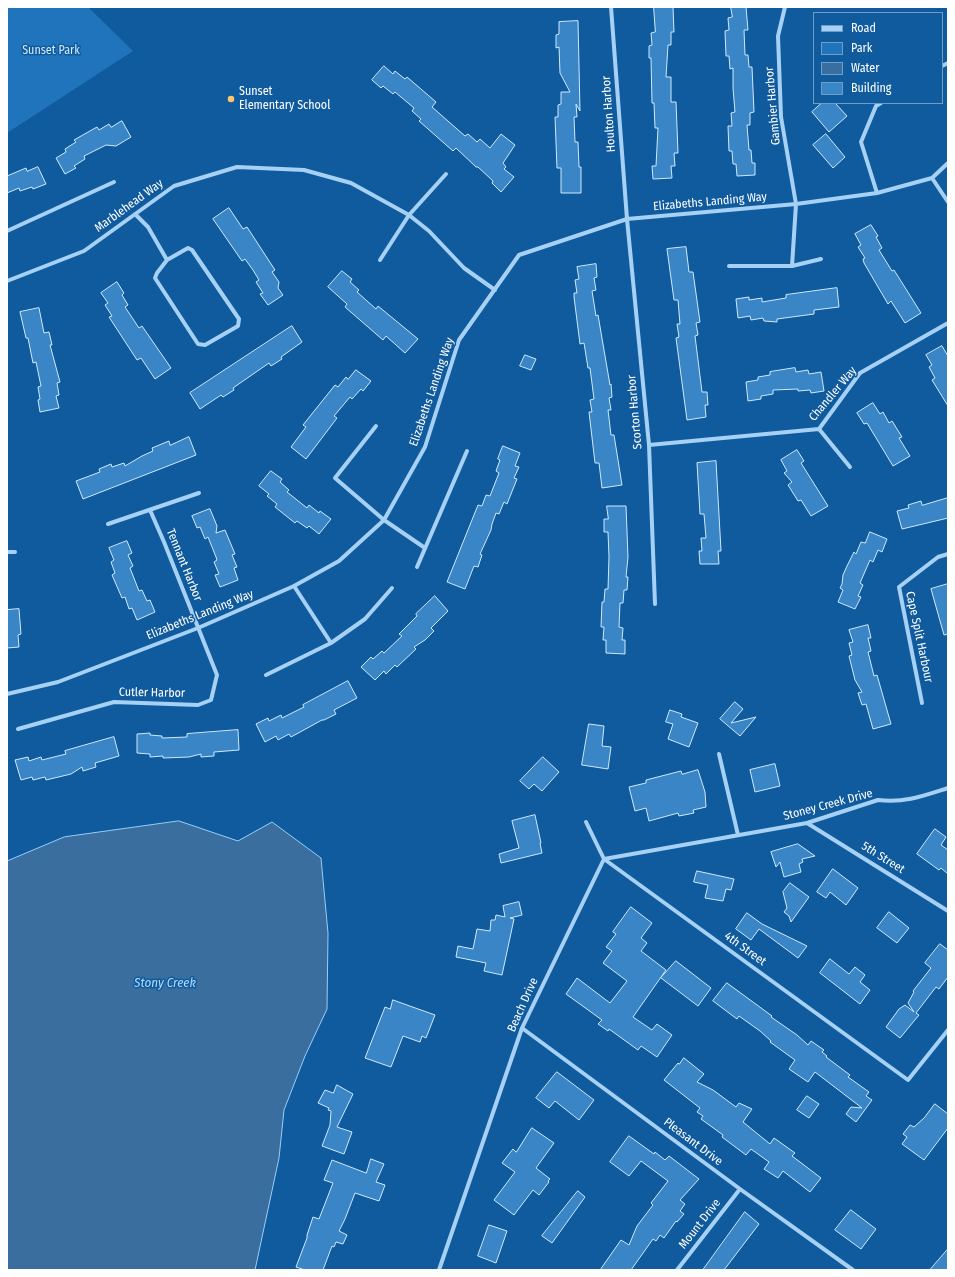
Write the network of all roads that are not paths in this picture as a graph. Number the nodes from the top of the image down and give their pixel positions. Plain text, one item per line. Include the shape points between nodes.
1 (611, 7) edge
2 (785, 7) edge
3 (879, 104) edge
4 (948, 163) edge
5 (446, 174) dead end
6 (932, 178) junction
7 (114, 182) dead end
8 (877, 193) junction
9 (948, 202) edge
10 (796, 204) junction
11 (135, 214) junction
12 (409, 215) junction
13 (627, 219) junction
14 (7, 231) edge
15 (821, 259) dead end
16 (167, 260) junction
17 (380, 260) dead end
18 (729, 266) dead end
19 (792, 266) junction
20 (7, 281) edge
21 (495, 290) junction
22 (948, 323) edge
23 (376, 426) dead end
24 (820, 429) junction
25 (649, 445) junction
26 (467, 451) dead end
27 (850, 467) dead end
28 (199, 493) dead end
29 (150, 510) junction
30 (384, 520) junction
31 (108, 524) dead end
32 (425, 548) junction
33 (7, 552) edge
34 (15, 552) dead end
35 (948, 554) edge
36 (417, 567) dead end
37 (294, 586) junction
38 (392, 588) dead end
39 (654, 604) dead end
40 (198, 628) junction
41 (331, 644) junction
42 (266, 675) dead end
43 (7, 694) edge
44 (922, 703) dead end
45 (18, 729) dead end
46 (719, 754) dead end
47 (948, 788) edge
48 (586, 822) dead end
49 (807, 823) junction
50 (738, 835) junction
51 (604, 859) junction
52 (948, 910) edge
53 (522, 1028) junction
54 (948, 1030) edge
55 (740, 1189) junction
56 (439, 1270) edge
57 (677, 1270) edge
58 (853, 1270) edge

1 - 13 street, Houlton Harbor
2 - 10 street, Gambier Harbor via 778,36 781,116
3 - 8 street via 876,106 861,142
4 - 6 street, Elizabeths Landing Way
5 - 12 street
6 - 8 street, Elizabeths Landing Way
6 - 9 street
7 - 14 street
8 - 10 street, Elizabeths Landing Way
10 - 13 street, Elizabeths Landing Way
10 - 19 street, Gambier Harbor
11 - 12 street, Marblehead Way via 174,186 237,167 304,170 351,183
11 - 16 street via 148,227
11 - 20 street, Marblehead Way via 84,251
12 - 17 street
12 - 21 street, Marblehead Way via 430,231 464,268
13 - 21 street, Elizabeths Landing Way via 520,255
13 - 25 street, Scorton Harbor
15 - 19 street
16 - 16 street via 188,248 192,250 239,319 238,326 204,345 198,344 155,278
18 - 19 street
21 - 30 street, Elizabeths Landing Way via 458,340 425,447
22 - 24 street, Chandler Way via 860,373
23 - 30 street via 335,478
24 - 25 street, Chandler Way
24 - 27 street
25 - 39 street, Scorton Harbor
26 - 32 street
28 - 29 street
29 - 31 street
29 - 40 street, Tennant Harbor
30 - 32 street
30 - 37 street, Elizabeths Landing Way via 339,561
32 - 36 street
33 - 34 street
35 - 44 street, Cape Split Harbour via 938,556 898,587
37 - 40 street, Elizabeths Landing Way
37 - 41 street
38 - 41 street via 365,619
40 - 43 street, Elizabeths Landing Way via 58,682
40 - 45 street, Cutler Harbor via 217,675 211,700 198,704 114,702
41 - 42 street
46 - 50 street
47 - 49 street, Stoney Creek Drive via 915,799 878,800
48 - 51 street, 4th Street
49 - 50 street, Stoney Creek Drive
49 - 52 street, 5th Street
50 - 51 street, Stoney Creek Drive
51 - 53 street, Beach Drive
51 - 54 street, 4th Street via 908,1080
53 - 55 street, Pleasant Drive
53 - 56 street, Beach Drive
55 - 57 street, Mount Drive
55 - 58 street, Pleasant Drive

